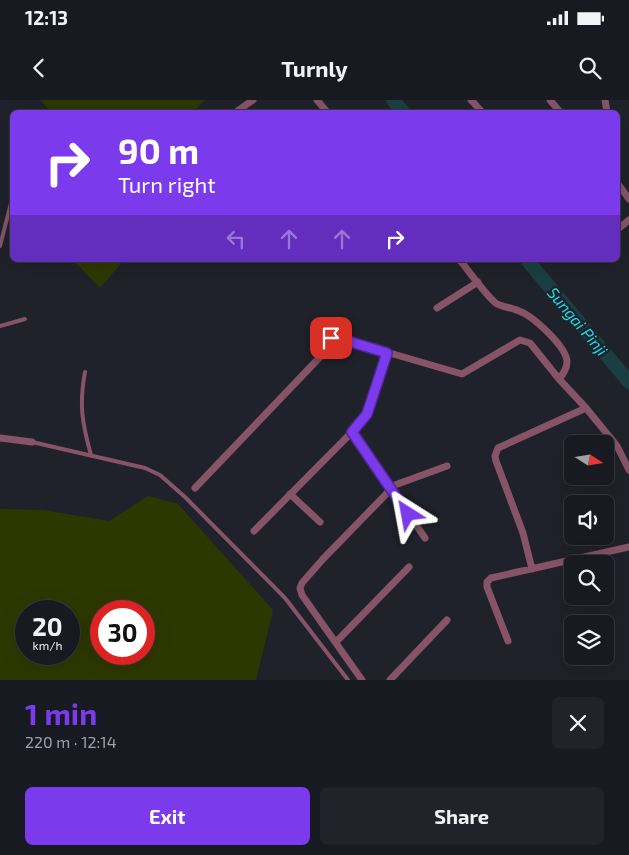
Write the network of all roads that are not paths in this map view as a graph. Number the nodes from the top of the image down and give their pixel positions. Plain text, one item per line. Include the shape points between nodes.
1 (253, 100) edge
2 (317, 100) edge
3 (471, 100) edge
4 (550, 100) edge
5 (239, 110) edge
6 (325, 110) edge
7 (480, 110) edge
8 (558, 110) edge
9 (620, 187) edge
10 (629, 199) edge
11 (10, 208) edge
12 (8, 217) joint
13 (0, 246) edge
14 (462, 262) edge
15 (478, 282) junction
16 (437, 308) dead end
17 (25, 319) dead end
18 (0, 326) edge
19 (387, 353) junction
20 (85, 372) dead end
21 (559, 380) junction
22 (586, 408) junction
23 (352, 432) junction
24 (0, 438) edge
25 (32, 442) joint
26 (91, 454) junction
27 (447, 466) dead end
28 (629, 470) edge
29 (195, 488) dead end
30 (391, 489) junction
31 (290, 494) junction
32 (320, 522) dead end
33 (254, 531) dead end
34 (425, 538) dead end
35 (629, 547) edge
36 (409, 567) dead end
37 (532, 569) junction
38 (447, 620) dead end
39 (508, 641) dead end
40 (336, 642) junction
41 (348, 680) edge
42 (362, 680) edge
43 (390, 680) edge

1 - 5 street
2 - 6 street
3 - 7 street
4 - 8 street
9 - 10 street
11 - 12 lane
12 - 13 lane
14 - 15 street
15 - 16 street
15 - 21 street via 496,303 520,311 546,330 567,361
17 - 18 lane
19 - 21 street via 462,374 525,340
19 - 23 street via 367,414
19 - 29 street via 331,338 321,356
20 - 26 lane via 81,403
21 - 22 street
22 - 28 street via 617,446
22 - 37 street via 496,450 496,461 523,533
23 - 30 street
23 - 31 street
24 - 25 street
25 - 26 lane
26 - 41 lane via 160,475 285,598
27 - 30 street
30 - 34 street
30 - 40 street via 311,571 300,588
31 - 32 street
31 - 33 street
35 - 37 street
36 - 40 street
37 - 39 street via 491,578 487,582
38 - 43 street
40 - 42 street

